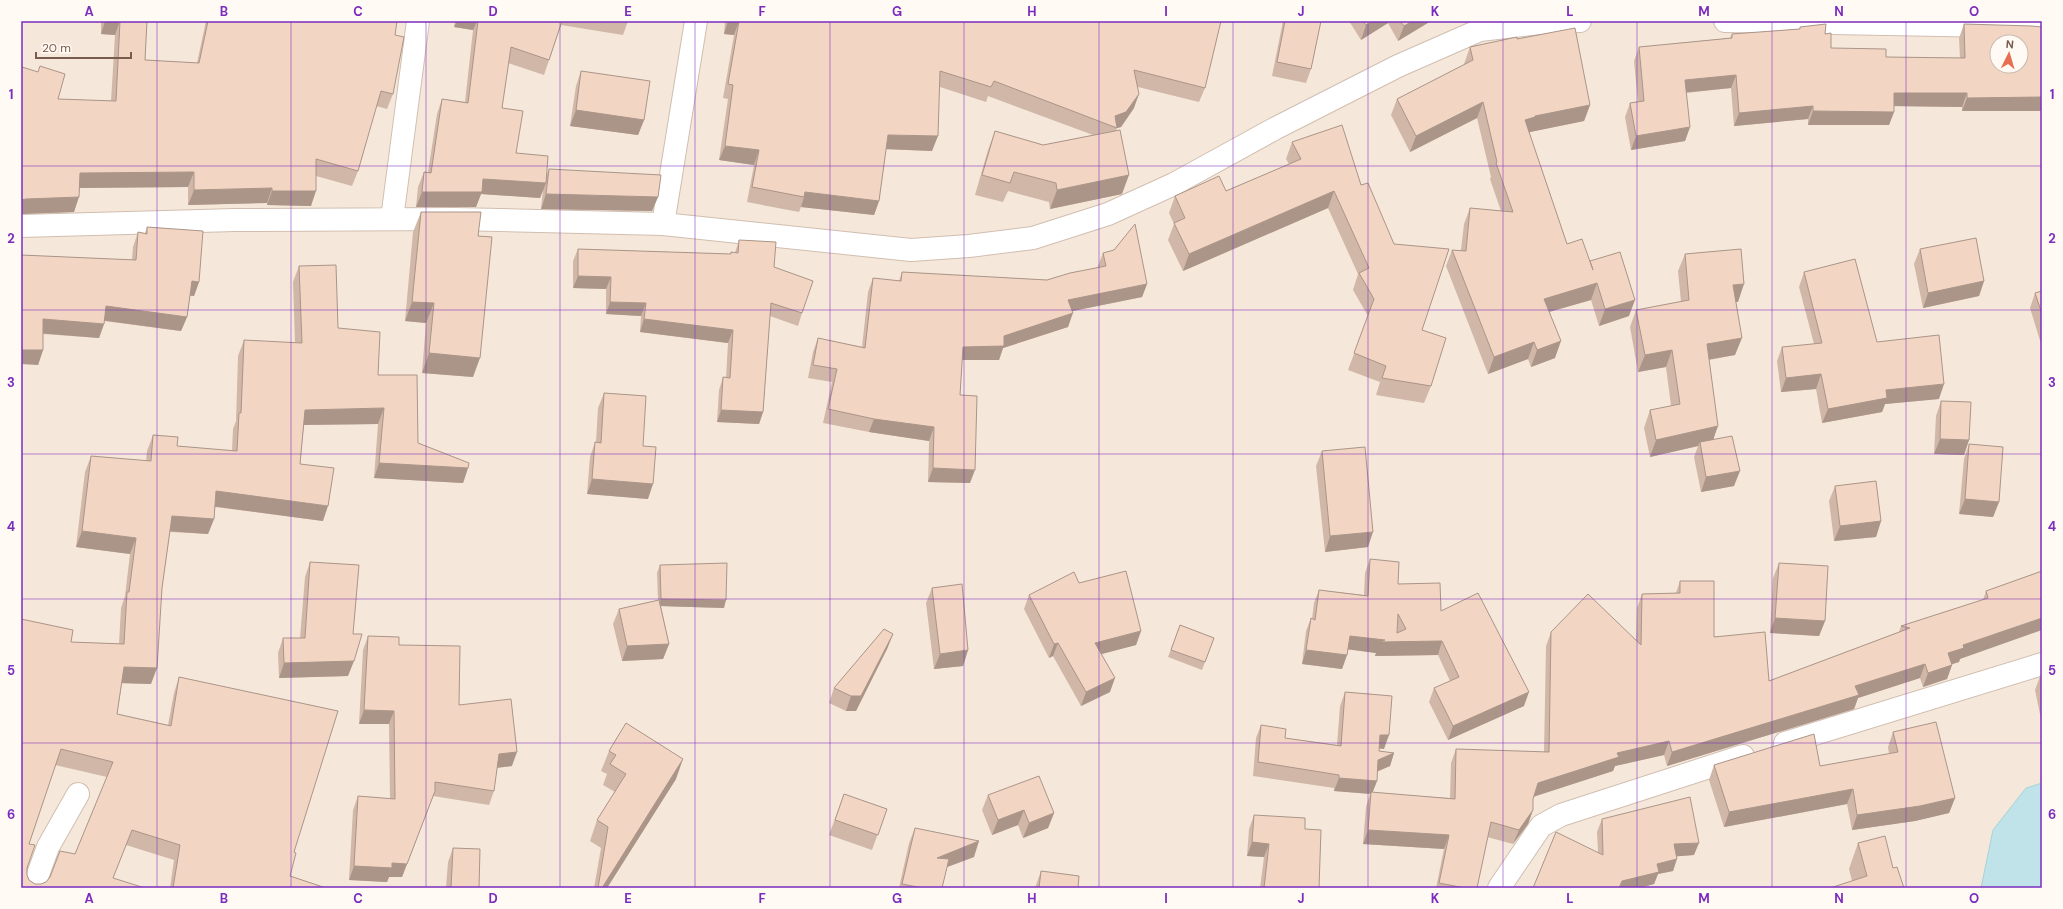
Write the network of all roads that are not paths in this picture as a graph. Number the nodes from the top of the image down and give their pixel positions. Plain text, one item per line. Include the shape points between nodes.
1 (418, 21) edge
2 (696, 21) edge
3 (1580, 21) edge
4 (1725, 21) edge
5 (2042, 27) edge
6 (392, 219) junction
7 (663, 224) junction
8 (21, 226) edge
9 (2042, 664) edge
10 (78, 794) dead end
11 (34, 888) edge
12 (1499, 888) edge

1 - 6 street
2 - 7 street
3 - 7 street via 1480,30 1391,70 1276,128 1174,184 1108,214 1033,238 911,250
4 - 5 street
6 - 7 street
6 - 8 street
9 - 12 street via 1561,815 1541,826
10 - 11 street via 48,847

